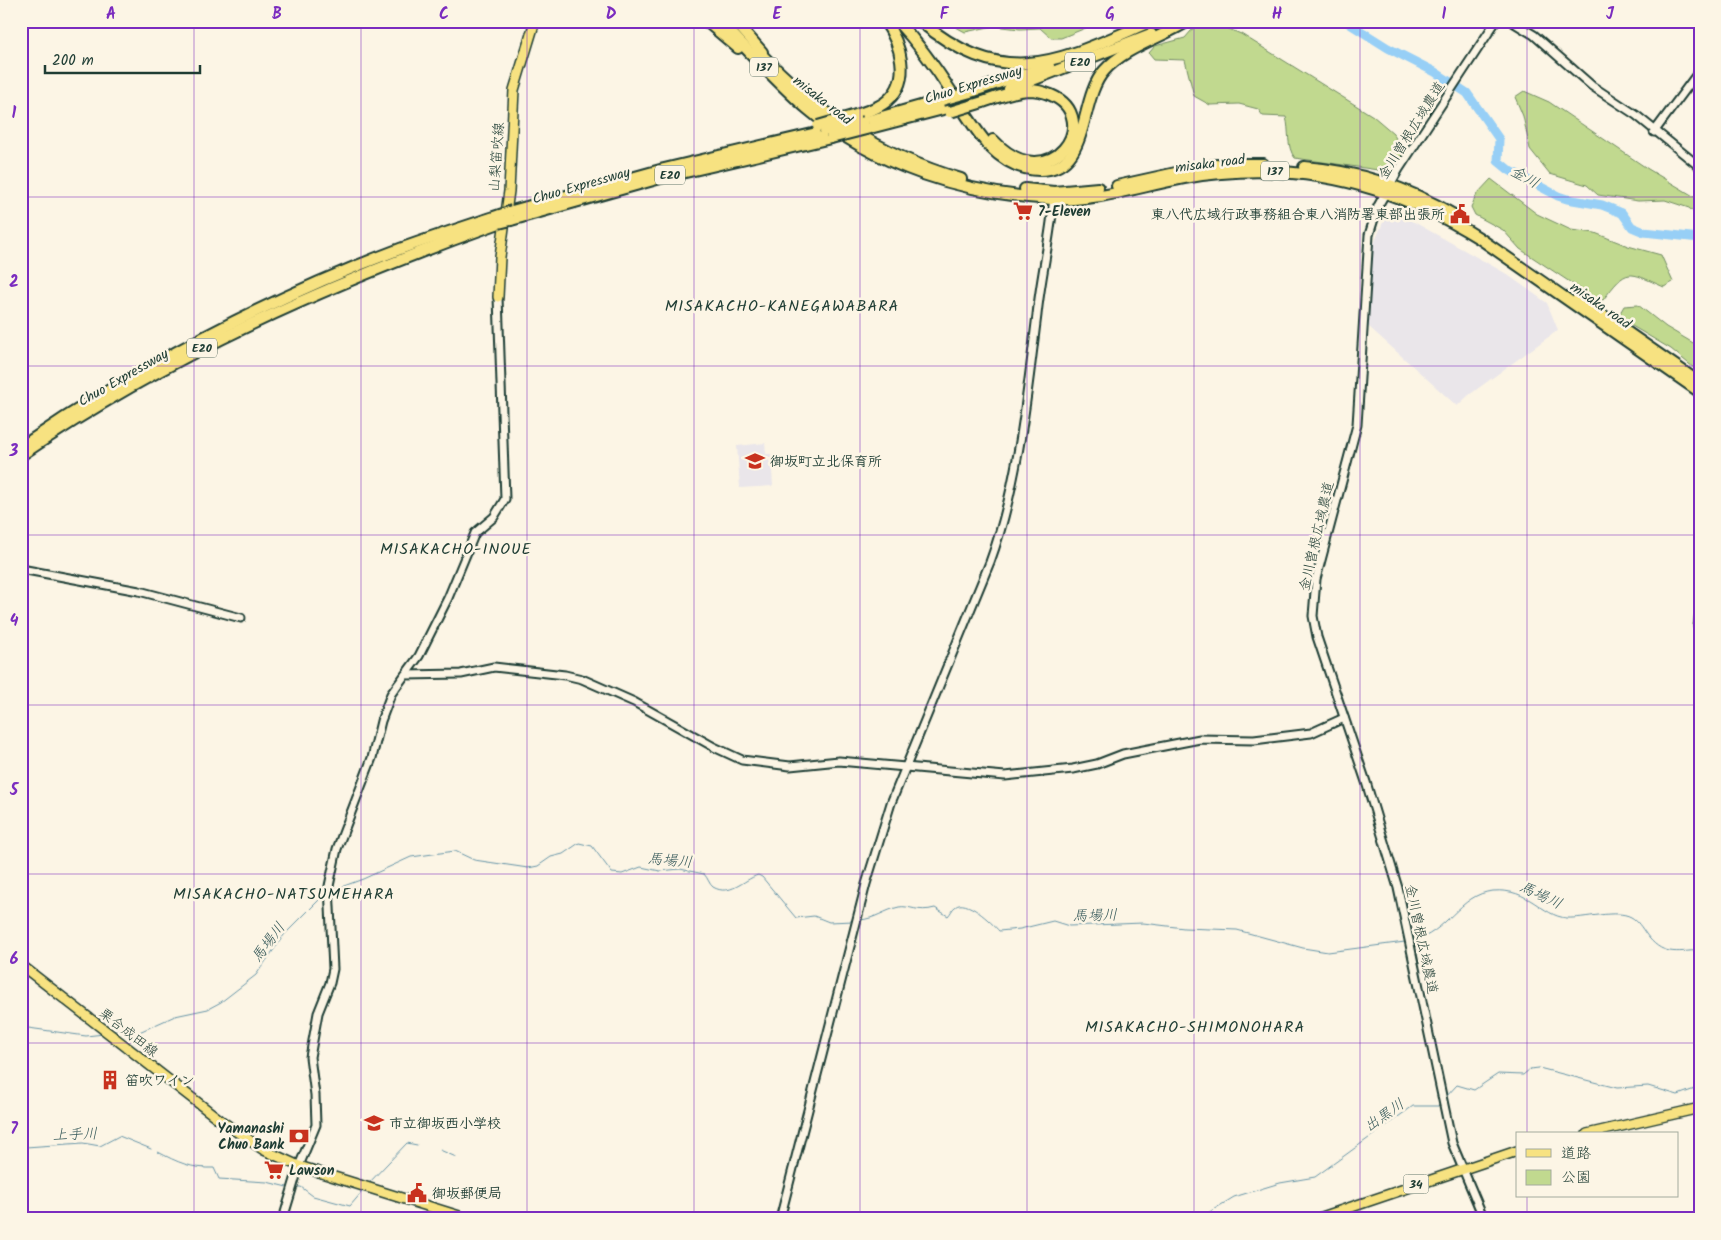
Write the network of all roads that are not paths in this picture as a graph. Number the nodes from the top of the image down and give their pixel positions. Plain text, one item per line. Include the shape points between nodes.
1 (535, 21) edge
2 (706, 21) edge
3 (720, 21) edge
4 (729, 21) edge
5 (734, 21) edge
6 (885, 21) edge
7 (897, 21) edge
8 (904, 21) edge
9 (920, 21) edge
10 (1152, 21) edge
11 (1161, 21) edge
12 (1496, 21) edge
13 (1511, 21) edge
14 (1183, 22) edge
15 (1700, 70) edge
16 (773, 73) junction
17 (979, 97) junction
18 (946, 107) junction
19 (864, 121) junction
20 (825, 132) junction
21 (1654, 132) junction
22 (1700, 167) edge
23 (1390, 189) junction
24 (1054, 196) junction
25 (511, 215) junction
26 (500, 219) junction
27 (389, 259) junction
28 (498, 297) joint
29 (1700, 383) edge
30 (1700, 392) edge
31 (21, 446) edge
32 (21, 456) edge
33 (21, 569) edge
34 (1700, 611) edge
35 (241, 618) dead end
36 (1700, 630) edge
37 (405, 675) junction
38 (1344, 718) junction
39 (906, 766) junction
40 (21, 965) edge
41 (1700, 1108) edge
42 (1596, 1132) edge
43 (1516, 1151) edge
44 (299, 1166) junction
45 (1463, 1168) junction
46 (284, 1219) edge
47 (469, 1219) edge
48 (780, 1219) edge
49 (1316, 1219) edge
50 (1484, 1219) edge

1 - 28 main road, 山梨笛吹線 via 514,90 509,191
2 - 16 highway
3 - 16 highway, misaka road / 137
4 - 16 highway, misaka road / 137
5 - 16 highway
6 - 19 highway via 900,53 901,79 888,100
7 - 14 highway via 934,67 989,146 1014,164 1042,170 1059,165 1072,154 1080,138 1093,86 1104,71 1121,56
8 - 17 highway via 940,65 981,127 1000,147 1025,161 1038,162 1060,154 1072,136 1071,116 1058,98 1028,90
9 - 10 highway via 946,42 974,57 1006,64 1037,64
11 - 17 highway, Chuo Expressway / E20
12 - 23 street, 金川曽根広域農道 via 1416,142
13 - 21 street via 1534,35 1592,86 1636,115
14 - 17 highway, Chuo Expressway / E20 via 1036,79
15 - 21 street
16 - 24 highway, misaka road / 137 via 810,111 859,145 889,160 966,187
17 - 18 highway, Chuo Expressway / E20, bridge
18 - 19 highway, Chuo Expressway / E20
18 - 19 highway, Chuo Expressway / E20 via 908,118
19 - 20 highway, Chuo Expressway / E20, bridge
19 - 20 highway, bridge
20 - 25 highway, Chuo Expressway / E20
20 - 25 highway, Chuo Expressway / E20 via 599,186
21 - 22 street
23 - 24 highway, misaka road / 137 via 1304,173 1227,172 1118,193
23 - 29 highway, misaka road / 137 via 1435,204 1475,227
23 - 30 highway, misaka road / 137 via 1448,218 1479,238
23 - 38 street, 金川曽根広域農道 via 1378,206 1369,235 1357,425 1315,589 1313,616 1317,637
24 - 39 street via 1028,386 1002,528
25 - 26 highway, Chuo Expressway / E20, bridge
26 - 27 highway, Chuo Expressway / E20 via 409,256
26 - 27 highway, Chuo Expressway / E20 via 398,250
27 - 31 highway, Chuo Expressway / E20 via 280,301 207,337 82,407
27 - 32 highway, Chuo Expressway / E20 via 210,344 86,414
28 - 37 street via 505,499 494,517 476,533 419,656
33 - 35 street via 139,590
34 - 36 street
37 - 39 street via 462,674 494,667 565,675 634,702 742,760 790,766 839,761
37 - 44 street via 391,694 372,758 337,849 330,891 332,969 318,1013 310,1057 316,1125
38 - 39 street via 1311,733 1254,740 1200,739 1123,754 1072,769 1005,776
38 - 45 street, 金川曽根広域農道 via 1398,888 1442,1102 1452,1143
39 - 48 street via 881,833
40 - 44 main road, 栗合成田線 via 246,1140
41 - 42 main road
43 - 45 main road, 34
44 - 46 street
44 - 47 main road, 栗合成田線
45 - 49 main road, 34
45 - 50 street, 金川曽根広域農道

